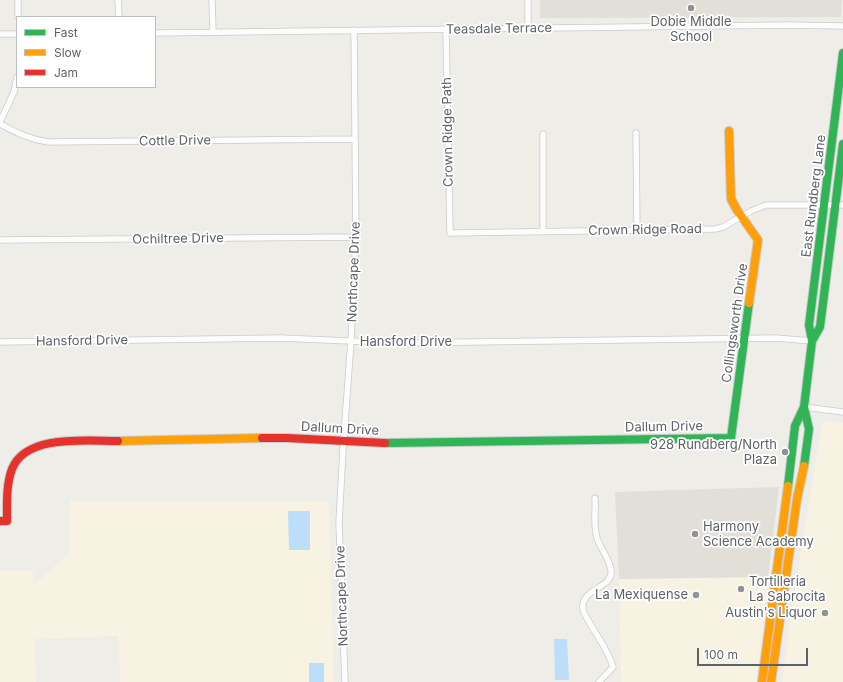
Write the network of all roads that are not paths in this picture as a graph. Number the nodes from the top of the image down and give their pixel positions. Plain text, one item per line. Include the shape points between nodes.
1 (18, 0) edge
2 (118, 0) edge
3 (212, 0) edge
4 (528, 0) edge
5 (18, 16) edge
6 (119, 16) edge
7 (843, 26) edge
8 (528, 28) junction
9 (354, 30) junction
10 (446, 30) junction
11 (213, 32) junction
12 (156, 33) edge
13 (0, 34) edge
14 (16, 34) edge
15 (843, 53) edge
16 (16, 82) edge
17 (0, 123) edge
18 (729, 131) dead end
19 (636, 132) dead end
20 (543, 134) dead end
21 (354, 139) junction
22 (843, 144) edge
23 (825, 204) junction
24 (839, 205) edge
25 (740, 218) junction
26 (637, 231) junction
27 (543, 232) junction
28 (450, 233) joint
29 (356, 237) junction
30 (0, 240) edge
31 (745, 338) junction
32 (352, 341) junction
33 (812, 341) junction
34 (0, 342) edge
35 (804, 407) junction
36 (843, 412) edge
37 (731, 438) joint
38 (343, 441) junction
39 (595, 498) dead end
40 (4, 521) edge
41 (344, 682) edge
42 (599, 682) edge
43 (762, 682) edge
44 (771, 682) edge

1 - 5 street
2 - 6 street
3 - 11 street
4 - 8 street
7 - 8 street, Teasdale Terrace
8 - 10 street, Teasdale Terrace
9 - 10 street, Teasdale Terrace
9 - 11 street, Teasdale Terrace
9 - 21 street, Northcape Drive
10 - 28 street, Crown Ridge Path
11 - 12 street, Teasdale Terrace
13 - 14 street
15 - 23 main road, East Rundberg Lane
16 - 17 street
17 - 21 street, Cottle Drive via 20,135 48,142
18 - 25 main road, Collingsworth Drive via 730,199
19 - 26 street
20 - 27 street
21 - 29 street, Northcape Drive
22 - 24 main road, East Rundberg Lane
23 - 24 street, Crown Ridge Road
23 - 25 street, Crown Ridge Road via 766,206
23 - 33 main road, East Rundberg Lane via 810,325
24 - 33 main road, East Rundberg Lane via 820,327
25 - 26 street, Crown Ridge Road via 715,229
25 - 31 main road, Collingsworth Drive via 758,240
26 - 27 street, Crown Ridge Road
27 - 28 street, Crown Ridge Road
29 - 30 street, Ochiltree Drive
29 - 32 street, Northcape Drive
31 - 32 street, Hansford Drive via 396,343
31 - 33 street, Hansford Drive
31 - 37 main road, Collingsworth Drive
32 - 34 street, Hansford Drive via 280,338
32 - 38 street, Northcape Drive
33 - 35 main road, East Rundberg Lane
35 - 36 street
35 - 43 main road, East Rundberg Lane via 795,426
35 - 44 main road, East Rundberg Lane via 808,429 805,463 797,499
37 - 38 main road, Dallum Drive via 389,443
38 - 40 main road, Dallum Drive via 287,438 41,444 21,456 10,474
38 - 41 street, Northcape Drive via 339,523
39 - 42 street via 596,537 612,573 606,582 589,594 584,600 583,607 611,658 613,667

